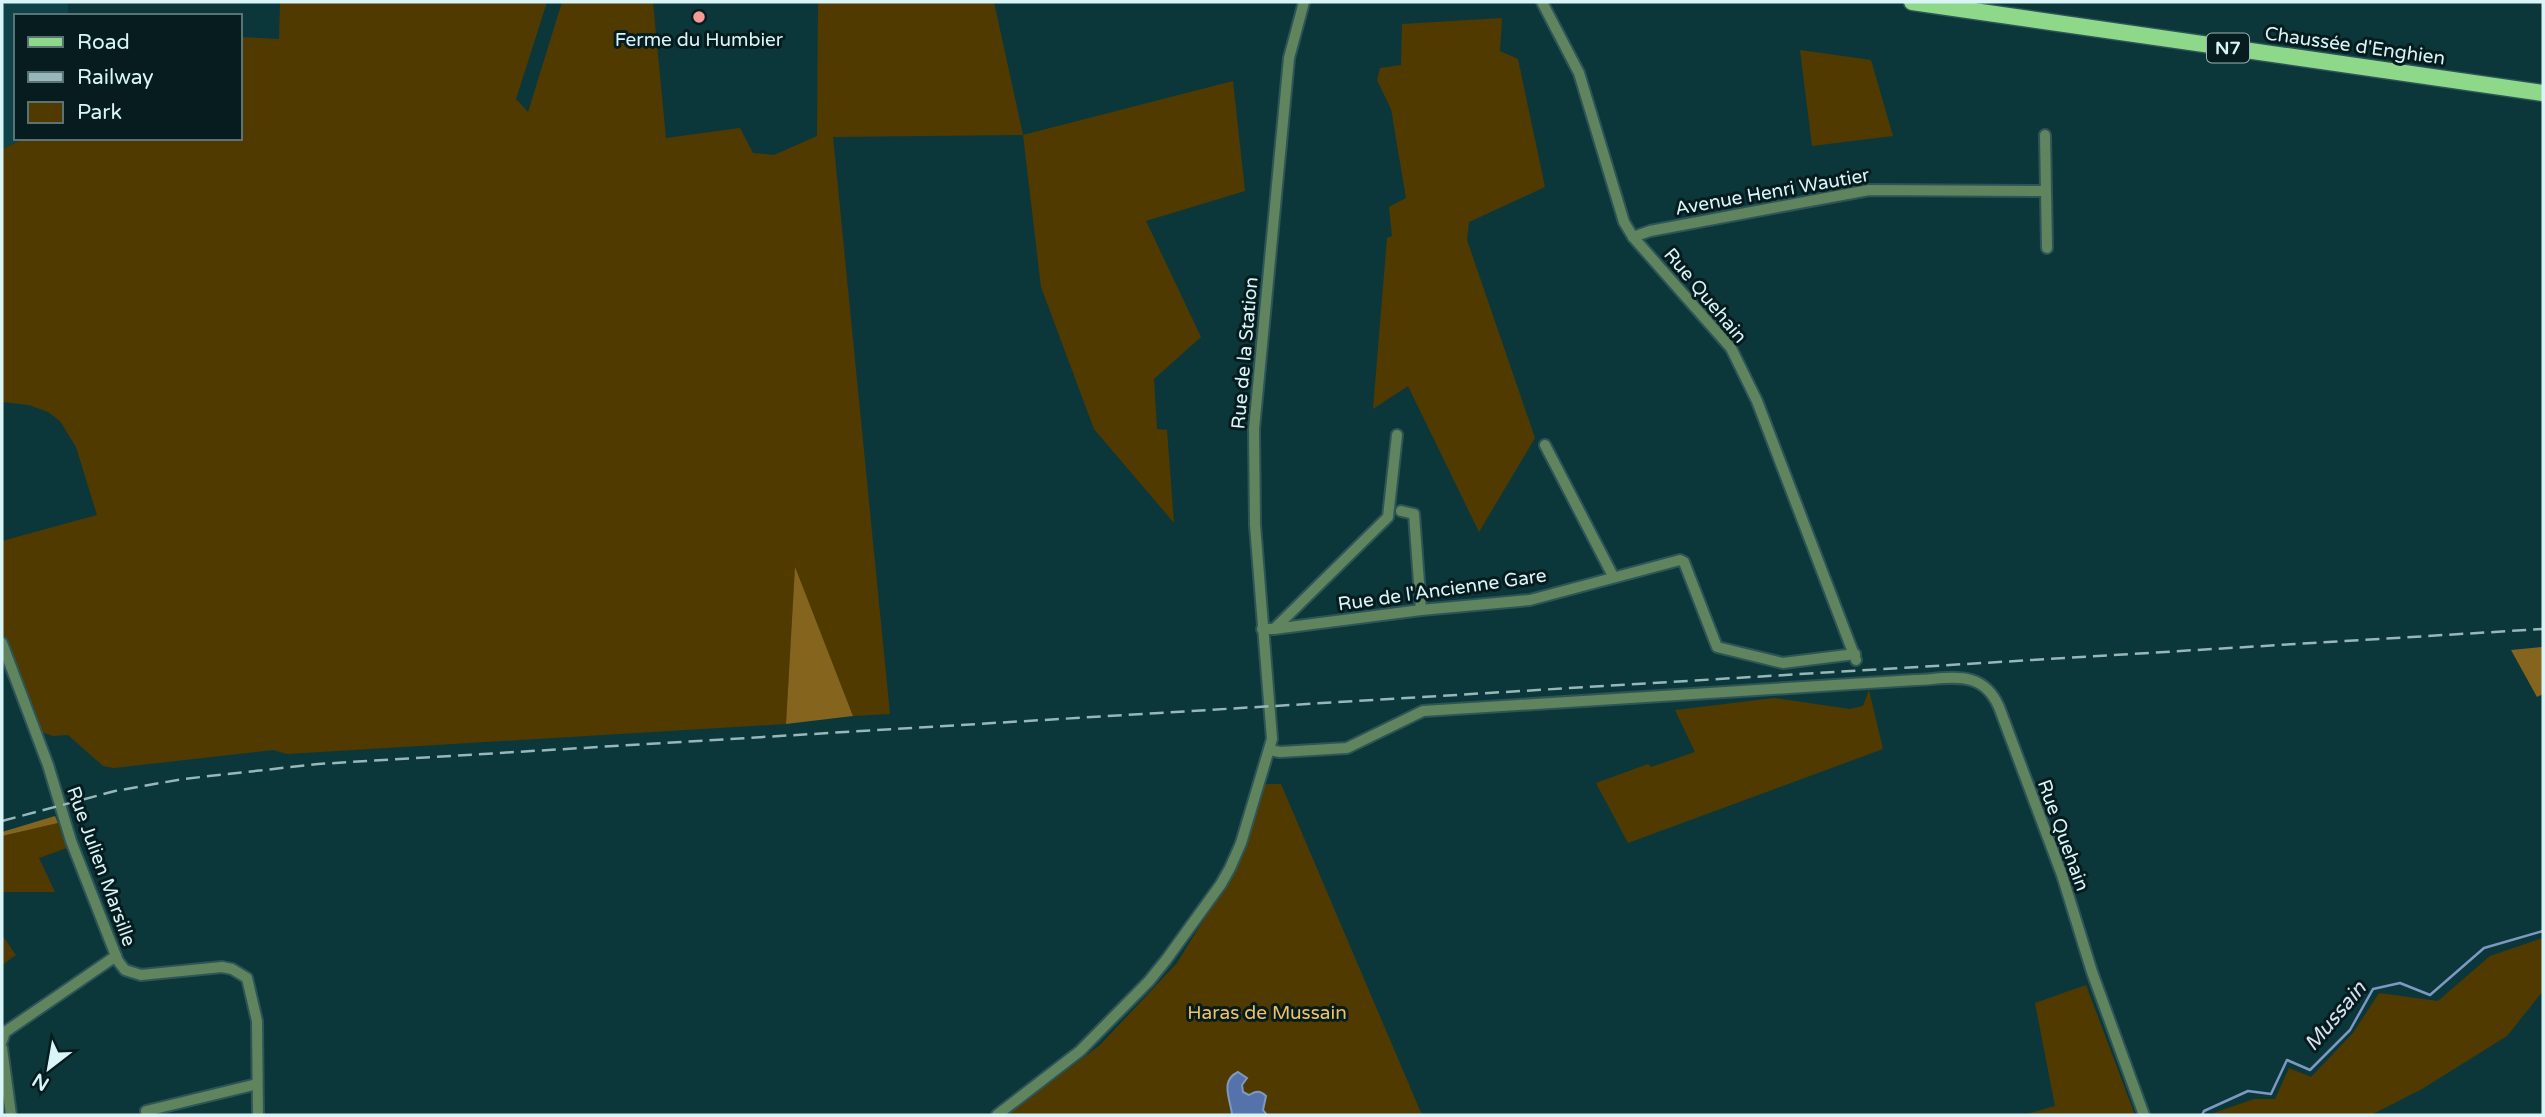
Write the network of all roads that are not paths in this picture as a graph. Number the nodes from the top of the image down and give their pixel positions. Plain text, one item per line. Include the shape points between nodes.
1 (1304, 2) edge
2 (1542, 2) edge
3 (1912, 2) edge
4 (2543, 93) edge
5 (2045, 135) dead end
6 (2045, 191) junction
7 (1633, 237) junction
8 (2047, 248) dead end
9 (1397, 435) dead end
10 (1545, 445) dead end
11 (1401, 511) dead end
12 (1612, 576) junction
13 (1421, 610) junction
14 (1262, 629) junction
15 (1274, 629) junction
16 (2, 643) edge
17 (1855, 657) joint
18 (1269, 750) junction
19 (116, 956) junction
20 (2, 1041) edge
21 (2, 1048) edge
22 (257, 1084) junction
23 (146, 1111) dead end
24 (11, 1115) edge
25 (258, 1115) edge
26 (997, 1115) edge
27 (2144, 1115) edge

1 - 14 street, Rue de la Station via 1289,58 1254,429
2 - 7 street, Rue Quehain via 1578,73 1618,210
3 - 4 main road, Chaussée d'Enghien / N7
5 - 6 street
6 - 7 street, Avenue Henri Wautier via 1868,190
6 - 8 street
7 - 17 street, Rue Quehain via 1731,348 1757,401
9 - 15 street via 1388,517
10 - 12 street
11 - 13 street via 1414,514
12 - 13 street, Rue de l'Ancienne Gare via 1530,600
12 - 17 street, Rue de l'Ancienne Gare via 1680,560 1717,647 1783,663
13 - 15 street, Rue de l'Ancienne Gare
14 - 15 street, Rue de l'Ancienne Gare
14 - 18 street, Rue de la Station via 1272,739
16 - 19 street, Rue Julien Marsille
18 - 26 street, Rue de la Station via 1230,868 1166,960 1080,1051
18 - 27 street, Rue Quehain via 1347,748 1423,711 1864,683 1978,681 1993,694 2062,875
19 - 20 street via 5,1032
19 - 22 street, Rue Julien Marsille via 125,970 141,975 222,967 247,978 257,1021
21 - 24 street
22 - 23 street
22 - 25 street, Rue Julien Marsille

